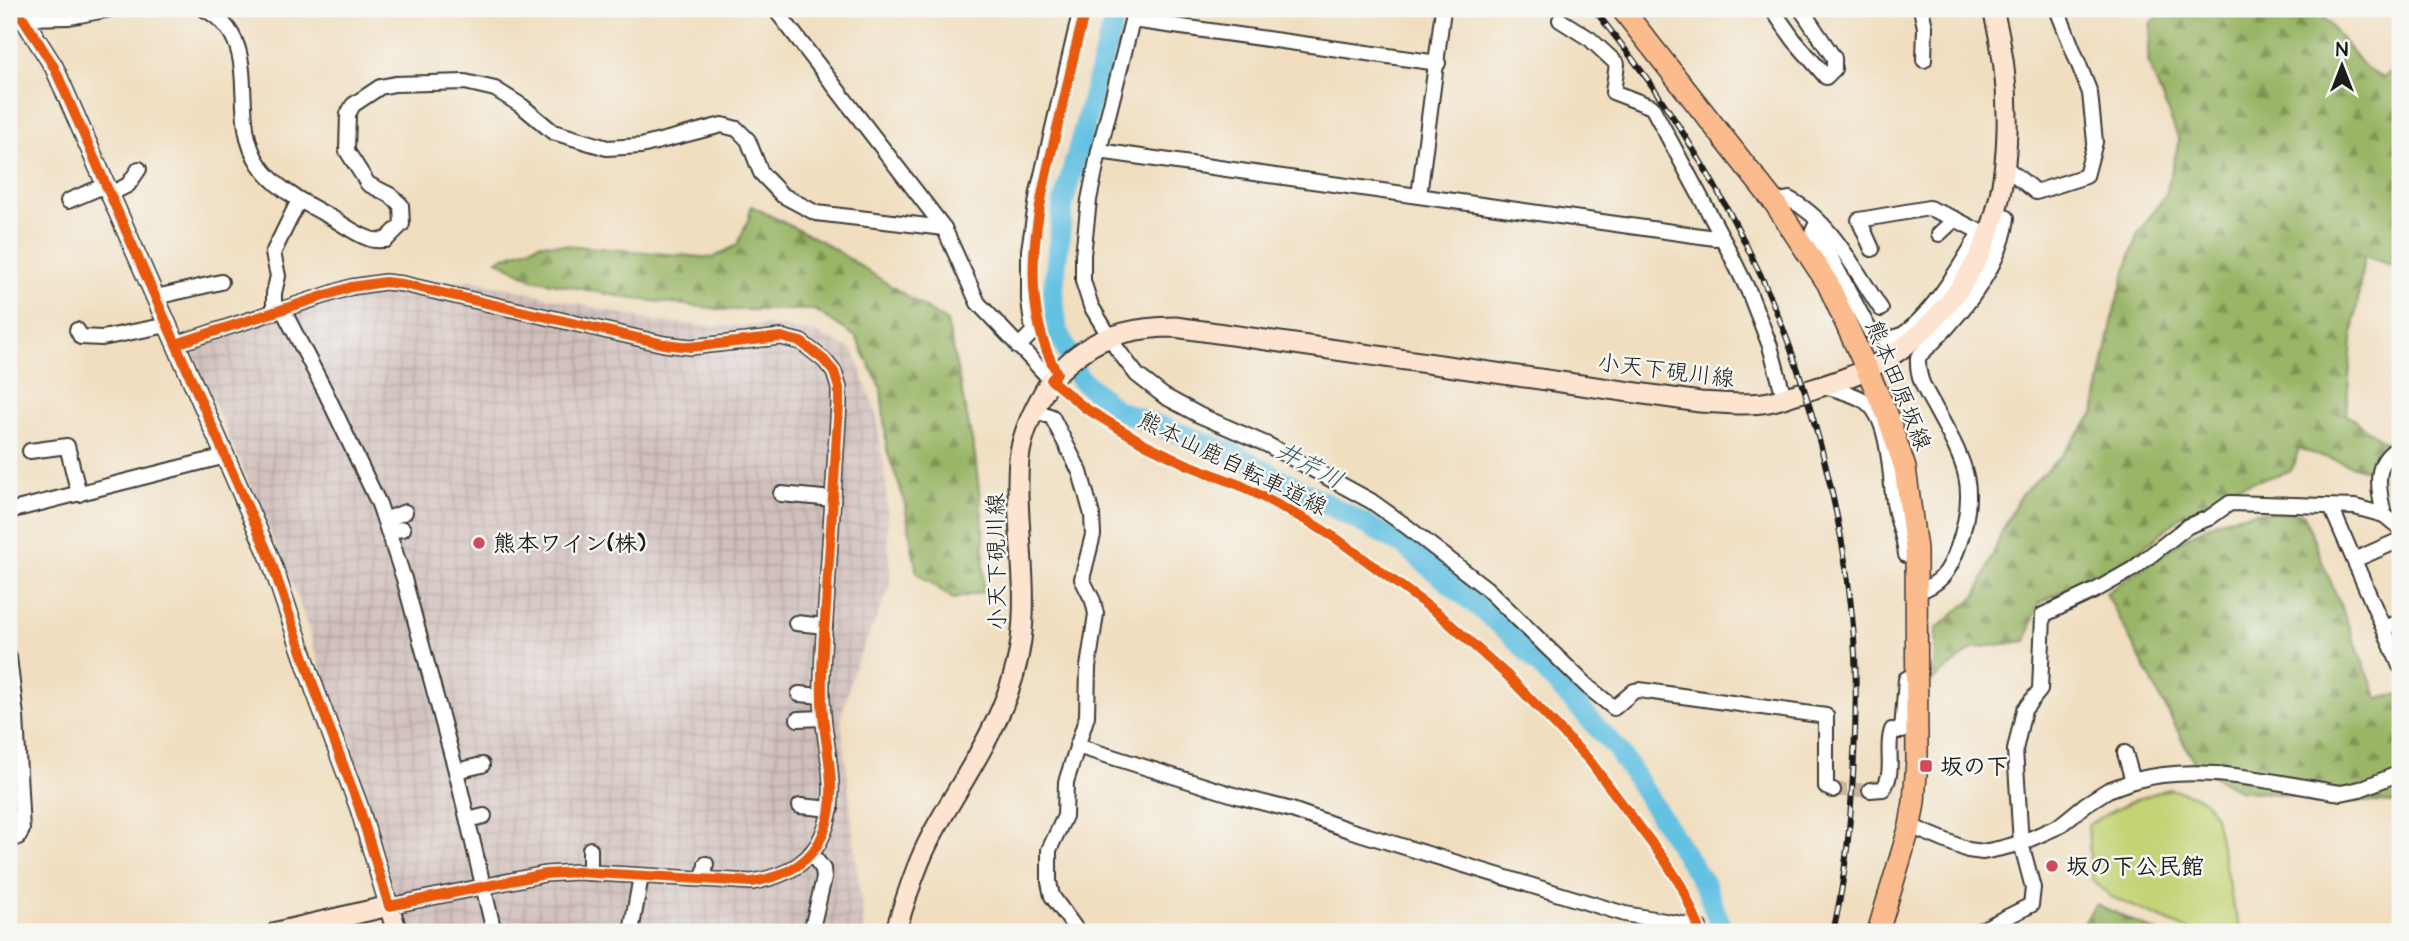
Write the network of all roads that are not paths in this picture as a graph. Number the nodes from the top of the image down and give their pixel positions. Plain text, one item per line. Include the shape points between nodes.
1 (111, 9) edge
2 (204, 9) edge
3 (775, 9) edge
4 (1081, 9) edge
5 (1443, 9) edge
6 (1622, 9) edge
7 (1772, 9) edge
8 (1801, 9) edge
9 (1922, 9) edge
10 (1993, 9) edge
11 (2057, 9) edge
12 (68, 13) edge
13 (1134, 14) edge
14 (14, 17) edge
15 (1560, 20) dead end
16 (1924, 60) dead end
17 (1437, 63) junction
18 (1099, 151) junction
19 (2004, 166) junction
20 (139, 169) dead end
21 (108, 189) junction
22 (1419, 196) junction
23 (299, 200) junction
24 (68, 201) dead end
25 (1774, 202) junction
26 (1996, 211) junction
27 (1955, 219) junction
28 (1818, 221) junction
29 (944, 228) junction
30 (1939, 234) dead end
31 (1984, 234) junction
32 (1722, 237) junction
33 (1872, 249) dead end
34 (221, 282) dead end
35 (156, 297) junction
36 (1881, 310) dead end
37 (278, 311) junction
38 (168, 325) junction
39 (77, 330) dead end
40 (1107, 338) junction
41 (176, 344) junction
42 (1018, 347) junction
43 (1867, 369) junction
44 (1057, 374) junction
45 (1825, 386) junction
46 (1784, 397) junction
47 (1034, 410) junction
48 (2400, 447) edge
49 (30, 451) dead end
50 (226, 456) junction
51 (79, 494) junction
52 (781, 494) dead end
53 (833, 499) junction
54 (2331, 506) junction
55 (9, 511) edge
56 (405, 512) dead end
57 (2384, 515) junction
58 (392, 526) junction
59 (2400, 528) edge
60 (2400, 540) edge
61 (2354, 560) junction
62 (1917, 592) junction
63 (2400, 622) edge
64 (796, 623) dead end
65 (825, 626) junction
66 (2384, 628) junction
67 (9, 657) edge
68 (2400, 666) edge
69 (1911, 676) junction
70 (799, 694) dead end
71 (822, 695) junction
72 (823, 718) junction
73 (798, 719) dead end
74 (1077, 746) junction
75 (2125, 753) dead end
76 (482, 765) dead end
77 (456, 771) junction
78 (2400, 773) edge
79 (2133, 781) junction
80 (1833, 790) dead end
81 (1870, 790) dead end
82 (800, 806) dead end
83 (831, 809) junction
84 (484, 816) dead end
85 (468, 820) junction
86 (1910, 826) junction
87 (9, 842) edge
88 (2021, 843) junction
89 (590, 849) dead end
90 (811, 853) junction
91 (706, 864) dead end
92 (590, 873) junction
93 (641, 876) junction
94 (705, 879) junction
95 (485, 886) junction
96 (389, 906) junction
97 (1699, 927) dead end
98 (277, 932) edge
99 (397, 932) edge
100 (494, 932) edge
101 (631, 932) edge
102 (811, 932) edge
103 (895, 932) edge
104 (1078, 932) edge
105 (1878, 932) edge
106 (1977, 932) edge

1 - 12 street
2 - 23 street via 233,33 243,70 245,128 258,163
3 - 29 street
4 - 42 street via 1030,238 1032,332
5 - 17 street
6 - 25 main road, 熊本田原坂線
7 - 8 street via 1826,77 1834,69 1834,58
9 - 16 street
10 - 19 main road, 小天下硯川線 via 2004,72
11 - 19 street via 2090,93 2095,142 2086,176 2036,192
12 - 14 street
13 - 17 street
13 - 18 street
14 - 21 street via 54,67
15 - 32 street via 1617,64 1613,92 1652,107
17 - 22 street
18 - 22 street
18 - 40 street via 1089,200 1083,281
19 - 26 main road, 小天下硯川線
20 - 21 street via 128,185
21 - 24 street
21 - 35 street
22 - 32 street
23 - 29 street via 370,240 386,240 402,224 401,205 368,184 347,151 348,114 353,105 380,87 465,82 495,89 553,132 607,148 641,146 722,125 737,129 748,140 768,181 782,195 816,213
23 - 37 street via 273,253
25 - 28 street via 1789,199
25 - 43 main road, 熊本田原坂線 via 1828,284
26 - 31 main road, 小天下硯川線
26 - 62 street via 2007,218 1991,265 1965,306 1918,357 1917,375 1967,471 1969,502 1956,553 1944,576 1935,586
27 - 30 street
27 - 31 street
27 - 33 street via 1929,208 1859,220
28 - 31 street via 1813,231 1871,331 1884,340 1903,335 1918,321
28 - 36 street
29 - 42 street via 978,303
31 - 43 main road, 小天下硯川線 via 1970,272 1948,302 1907,344
32 - 46 street via 1770,346
34 - 35 street
35 - 38 street
37 - 41 street
37 - 53 street via 351,287 385,282 664,344 691,347 781,337 801,342 835,372 839,388
37 - 58 street via 324,389
38 - 39 street via 102,338 81,337
38 - 41 street
40 - 44 main road, 小天下硯川線
40 - 46 main road, 小天下硯川線 via 1147,327 1175,327 1700,402 1736,404
40 - 80 street via 1137,375 1164,396 1268,445 1371,501 1406,526 1486,588 1614,708 1639,690 1826,716 1826,787
41 - 50 street
42 - 44 street
43 - 45 main road, 小天下硯川線
43 - 62 main road, 熊本田原坂線 via 1905,468
44 - 47 main road, 小天下硯川線
45 - 46 main road, 小天下硯川線
45 - 69 street via 1865,401 1878,416 1888,448 1895,509 1905,542
47 - 74 street via 1052,416 1080,472 1092,515 1093,536 1082,579 1096,614 1087,716
47 - 103 main road, 小天下硯川線 via 1019,458 1024,600 1013,677 997,721 932,835
48 - 57 street via 2382,462 2378,476
49 - 51 street via 67,446
50 - 51 street
50 - 96 street via 270,558 359,807
51 - 55 street
52 - 53 street
53 - 65 street
54 - 57 street
54 - 61 street
54 - 88 street via 2230,503 2188,526 2133,569 2043,615 2040,691 2024,710 2015,750
56 - 58 street
57 - 59 street
58 - 77 street via 404,579 444,701
60 - 61 street
61 - 66 street
62 - 69 main road, 熊本田原坂線
63 - 66 street
64 - 65 street
65 - 71 street
66 - 68 street
67 - 87 street via 22,830
69 - 81 street via 1902,732 1892,730 1889,737 1887,782 1883,789
69 - 86 main road, 熊本田原坂線 via 1917,760
70 - 71 street
71 - 72 street
72 - 73 street
72 - 83 street
74 - 97 street via 1615,911
74 - 104 street via 1066,782 1065,816 1049,850 1049,882 1052,896
75 - 79 street
76 - 77 street
77 - 85 street
78 - 79 street via 2341,793 2185,772
79 - 88 street via 2108,790 2059,826
82 - 83 street
83 - 90 street via 823,836
84 - 85 street
85 - 95 street
86 - 88 street via 1968,850 1983,852
86 - 105 main road, 熊本田原坂線
88 - 106 street via 2033,888 2031,905
89 - 92 street
90 - 94 street via 800,865 772,879
90 - 102 street via 824,878
91 - 94 street
92 - 93 street
92 - 95 street via 545,874
93 - 94 street
93 - 101 street
95 - 96 street
95 - 100 street
96 - 98 main road
96 - 99 main road

